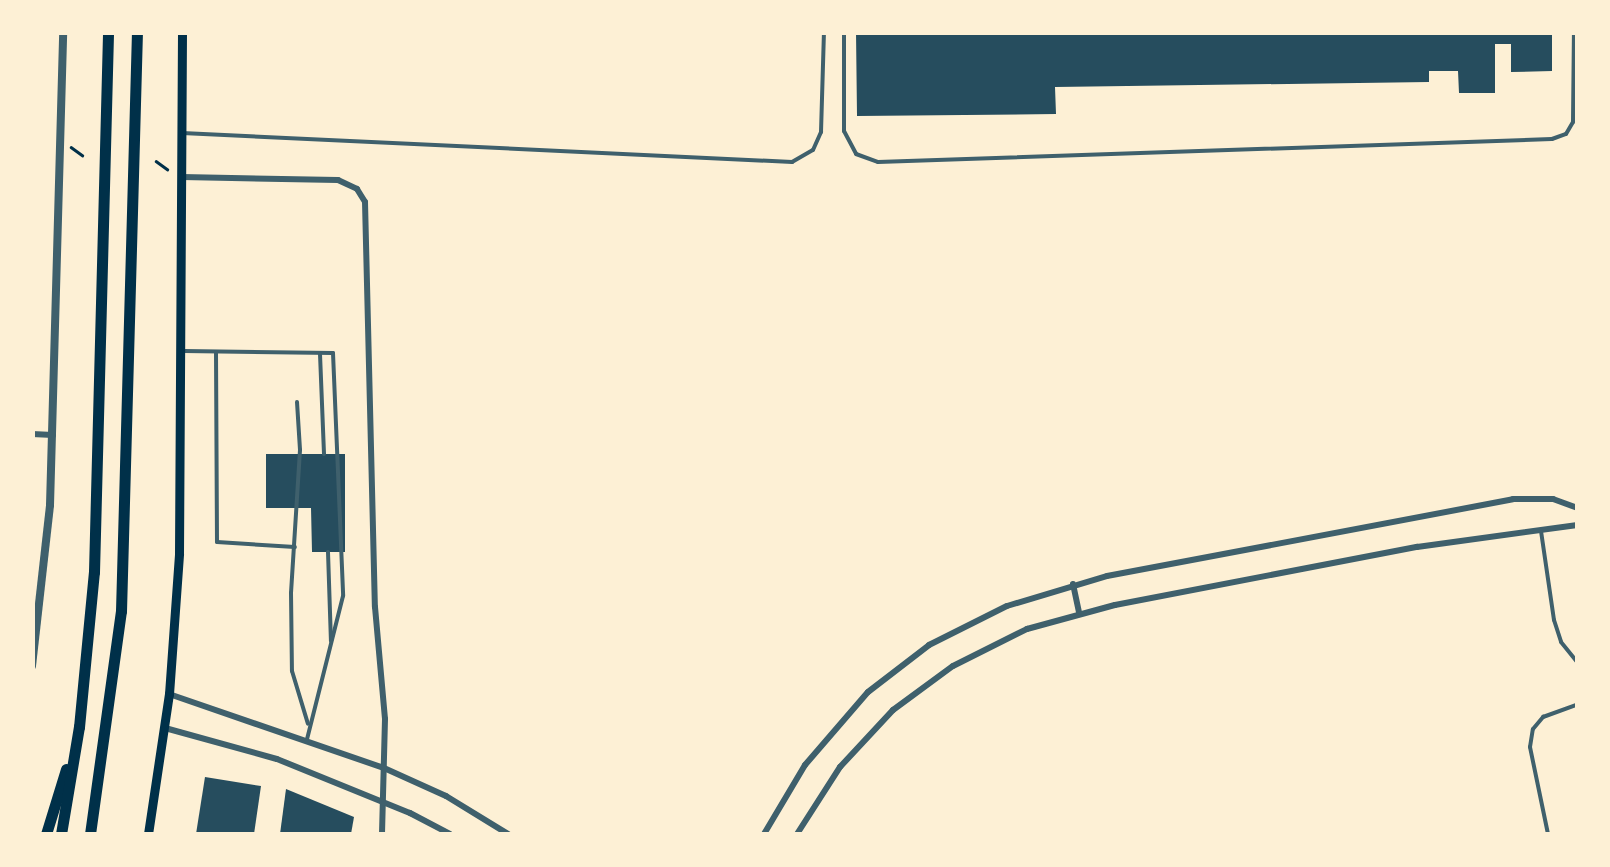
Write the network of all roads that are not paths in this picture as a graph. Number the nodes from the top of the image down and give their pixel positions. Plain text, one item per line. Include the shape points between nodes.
1 (63, 32) edge
2 (108, 32) edge
3 (137, 32) edge
4 (182, 32) edge
5 (824, 32) edge
6 (844, 32) edge
7 (1574, 32) edge
8 (182, 133) junction
9 (182, 177) junction
10 (180, 352) junction
11 (216, 352) junction
12 (320, 352) junction
13 (297, 402) dead end
14 (32, 434) edge
15 (53, 435) junction
16 (324, 454) dead end
17 (1578, 508) edge
18 (1578, 525) edge
19 (1541, 531) junction
20 (295, 547) junction
21 (1578, 551) edge
22 (328, 552) dead end
23 (1073, 584) junction
24 (1578, 584) edge
25 (1079, 613) junction
26 (331, 650) junction
27 (1577, 662) edge
28 (32, 666) edge
29 (169, 694) junction
30 (1578, 704) edge
31 (308, 724) junction
32 (79, 727) junction
33 (165, 728) junction
34 (307, 739) junction
35 (1578, 740) edge
36 (1578, 763) edge
37 (384, 768) junction
38 (384, 802) junction
39 (46, 834) edge
40 (61, 834) edge
41 (90, 834) edge
42 (148, 834) edge
43 (382, 834) edge
44 (450, 834) edge
45 (508, 834) edge
46 (764, 834) edge
47 (797, 834) edge
48 (1548, 834) edge

1 - 15 street
2 - 32 highway via 97,514
3 - 41 highway via 121,611
4 - 8 main road
5 - 8 lane via 821,132 814,150 792,162
6 - 7 lane via 846,142 878,162 1552,139 1573,122
8 - 9 main road
9 - 10 main road
9 - 37 street via 338,180 357,189 367,209
10 - 11 lane
10 - 29 main road via 179,553
11 - 12 lane
11 - 20 lane via 217,542
12 - 16 lane
12 - 26 lane via 333,354 343,596
13 - 20 lane
14 - 15 street
15 - 28 street
17 - 23 street via 1553,498 1513,499
18 - 19 street
19 - 25 street via 1417,547
19 - 27 lane via 1554,620
20 - 31 lane via 292,670
21 - 24 lane
22 - 26 lane
23 - 25 street
23 - 46 street via 978,619 891,672 826,737
25 - 47 street via 1001,641 912,694 840,767
26 - 31 lane
29 - 33 main road
29 - 34 street
30 - 48 lane via 1543,716 1533,729 1530,746
31 - 34 lane
32 - 39 highway
32 - 40 highway
33 - 38 street via 277,759
33 - 42 main road
34 - 37 street
35 - 36 lane
37 - 38 street
37 - 45 street
38 - 43 street
38 - 44 street

